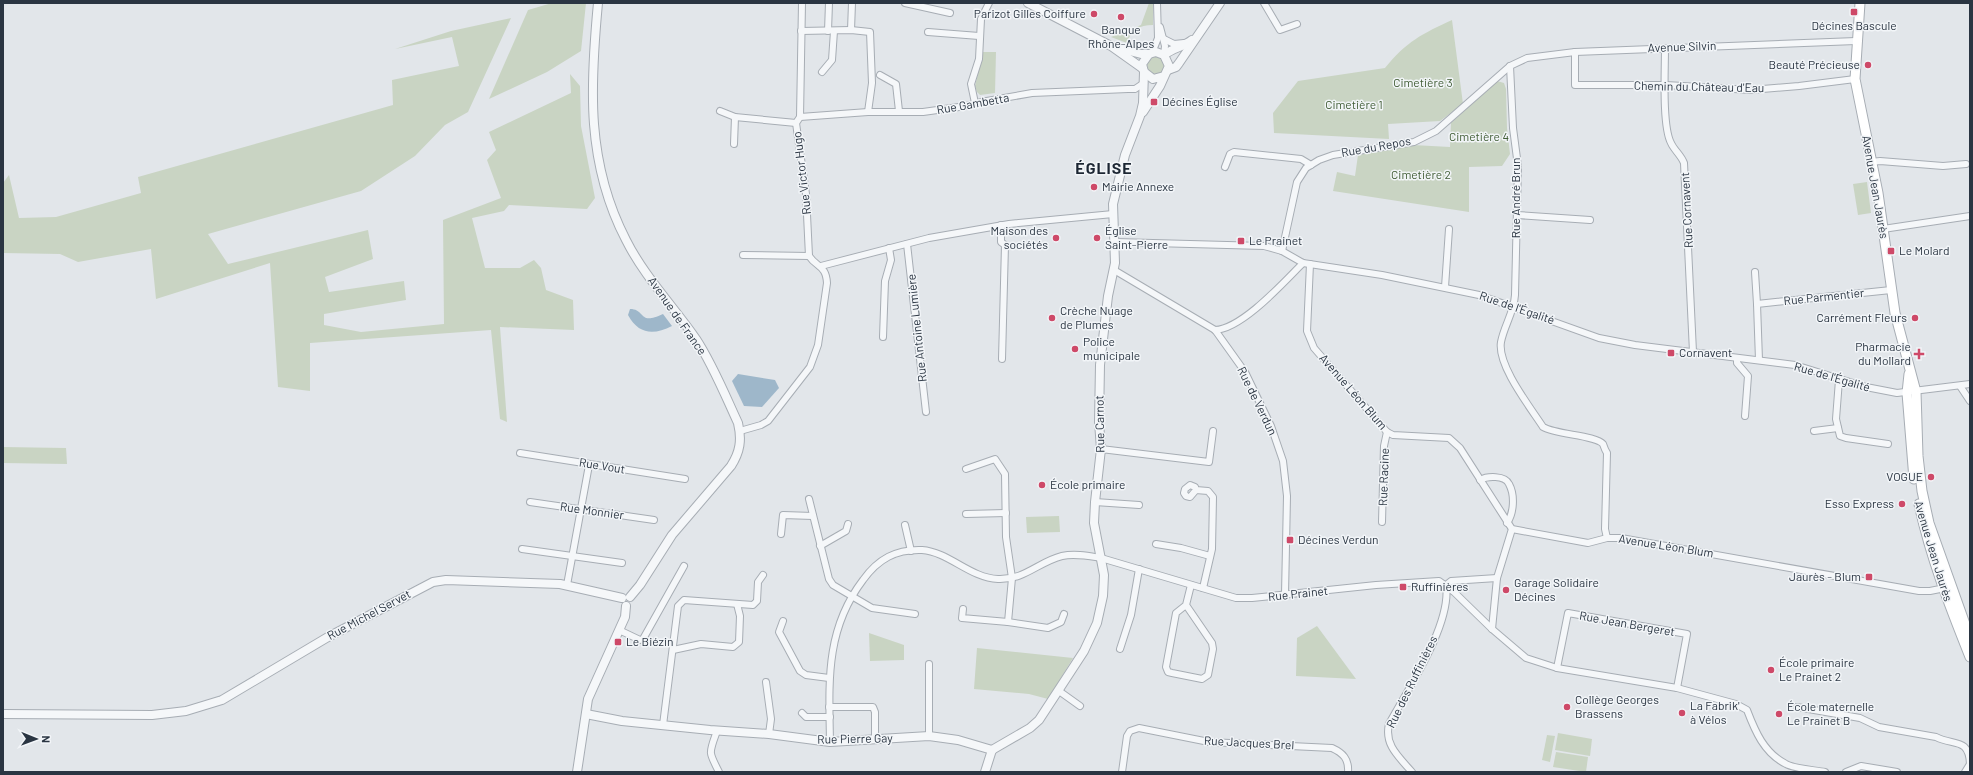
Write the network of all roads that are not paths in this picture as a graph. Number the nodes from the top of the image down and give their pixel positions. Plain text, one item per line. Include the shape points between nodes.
1 (598, 3) edge
2 (802, 3) edge
3 (829, 3) edge
4 (852, 3) edge
5 (905, 3) edge
6 (989, 3) edge
7 (1028, 3) edge
8 (1157, 3) edge
9 (1220, 3) edge
10 (1264, 3) edge
11 (1860, 3) edge
12 (950, 13) dead end
13 (1158, 21) junction
14 (1297, 24) dead end
15 (851, 30) junction
16 (801, 31) junction
17 (831, 31) junction
18 (928, 32) dead end
19 (980, 36) junction
20 (1164, 39) junction
21 (1193, 40) junction
22 (1856, 41) junction
23 (1111, 46) junction
24 (1665, 48) junction
25 (1575, 52) junction
26 (1150, 53) junction
27 (1164, 55) junction
28 (1510, 66) junction
29 (1143, 70) junction
30 (822, 72) dead end
31 (1166, 73) junction
32 (880, 75) dead end
33 (1855, 79) junction
34 (1144, 83) junction
35 (1666, 85) junction
36 (975, 103) junction
37 (720, 111) dead end
38 (899, 111) junction
39 (868, 112) junction
40 (1140, 116) junction
41 (735, 117) junction
42 (800, 117) junction
43 (796, 124) junction
44 (734, 144) dead end
45 (1871, 162) junction
46 (1966, 164) dead end
47 (1311, 165) junction
48 (1225, 167) dead end
49 (1113, 214) junction
50 (1517, 215) junction
51 (1970, 216) edge
52 (1590, 220) dead end
53 (1000, 225) junction
54 (1449, 229) dead end
55 (1883, 229) junction
56 (1116, 242) junction
57 (907, 244) junction
58 (890, 248) junction
59 (1282, 251) junction
60 (743, 255) dead end
61 (809, 256) junction
62 (1306, 264) junction
63 (821, 266) junction
64 (1114, 270) junction
65 (1756, 272) dead end
66 (1445, 287) junction
67 (1891, 290) junction
68 (1757, 304) junction
69 (1514, 306) junction
70 (1214, 330) junction
71 (883, 338) dead end
72 (1693, 352) junction
73 (1738, 358) junction
74 (1002, 359) dead end
75 (1759, 360) junction
76 (1839, 380) junction
77 (1970, 384) edge
78 (1960, 386) junction
79 (1912, 392) junction
80 (1970, 401) edge
81 (926, 412) dead end
82 (1745, 416) dead end
83 (1838, 428) junction
84 (740, 431) junction
85 (1213, 431) dead end
86 (1814, 431) dead end
87 (1387, 432) junction
88 (1888, 444) dead end
89 (1101, 449) junction
90 (520, 453) dead end
91 (589, 464) junction
92 (966, 468) dead end
93 (685, 479) dead end
94 (1480, 480) junction
95 (1196, 490) dead end
96 (809, 499) dead end
97 (530, 502) dead end
98 (1094, 502) junction
99 (1139, 504) dead end
100 (580, 510) junction
101 (1006, 513) junction
102 (966, 514) dead end
103 (813, 516) junction
104 (654, 520) dead end
105 (1382, 522) dead end
106 (1507, 523) junction
107 (848, 524) dead end
108 (905, 525) dead end
109 (1512, 529) junction
110 (781, 534) dead end
111 (1607, 538) junction
112 (1156, 544) dead end
113 (820, 546) junction
114 (522, 549) dead end
115 (911, 551) junction
116 (572, 556) junction
117 (1210, 556) junction
118 (1101, 558) junction
119 (622, 563) dead end
120 (684, 566) dead end
121 (1139, 569) junction
122 (763, 575) dead end
123 (1012, 578) junction
124 (1497, 578) junction
125 (1191, 584) junction
126 (567, 585) junction
127 (1446, 585) junction
128 (1947, 587) junction
129 (1203, 588) junction
130 (1285, 595) junction
131 (851, 596) junction
132 (626, 600) junction
133 (737, 604) junction
134 (1186, 605) junction
135 (963, 609) dead end
136 (915, 614) dead end
137 (1064, 614) dead end
138 (783, 621) dead end
139 (1008, 622) junction
140 (1492, 629) junction
141 (619, 630) junction
142 (1970, 638) edge
143 (1120, 649) dead end
144 (673, 650) junction
145 (1970, 657) edge
146 (929, 664) dead end
147 (1557, 668) junction
148 (830, 678) junction
149 (766, 682) dead end
150 (1677, 688) junction
151 (1059, 691) junction
152 (1080, 706) dead end
153 (1797, 707) dead end
154 (829, 708) junction
155 (802, 713) dead end
156 (3, 714) edge
157 (586, 714) junction
158 (830, 718) junction
159 (662, 725) junction
160 (717, 731) junction
161 (769, 734) junction
162 (929, 736) junction
163 (875, 739) junction
164 (830, 742) junction
165 (992, 750) junction
166 (1970, 764) edge
167 (577, 772) edge
168 (719, 772) edge
169 (985, 772) edge
170 (1122, 772) edge
171 (1348, 772) edge
172 (1412, 772) edge
173 (1825, 772) edge
174 (1846, 772) edge
175 (1897, 772) edge
176 (1965, 772) edge

1 - 84 street, Avenue de France via 593,124 597,158 610,204 636,259 696,340
2 - 16 street, Rue Victor Hugo
3 - 17 street
4 - 15 street
5 - 12 street
6 - 19 street via 981,19
7 - 23 street
8 - 13 street
9 - 21 street
10 - 14 street via 1280,30
11 - 22 main road, Avenue Jean Jaurès
13 - 20 street
13 - 26 street via 1158,41
15 - 17 street
15 - 39 street via 868,31 872,36 872,83
16 - 17 street
16 - 42 street, Rue Victor Hugo
17 - 30 street via 832,60
18 - 19 street
19 - 36 street via 979,59 971,84
20 - 21 street via 1174,44
20 - 27 street
21 - 27 street
21 - 31 street via 1176,67
22 - 24 street, Avenue Silvin
22 - 33 main road, Avenue Jean Jaurès
23 - 26 street via 1141,54
23 - 29 street
24 - 25 street, Avenue Silvin
24 - 35 street, Rue Cornavent
25 - 28 street, Avenue Silvin via 1527,58
25 - 35 street, Chemin du Château d'Eau via 1575,85
26 - 27 street
26 - 29 street via 1143,60
27 - 31 street via 1168,61
28 - 47 street, Rue du Repos via 1436,131 1414,142 1333,155
28 - 50 street, Rue André Brun via 1518,166
29 - 31 street via 1153,79
29 - 34 street
31 - 40 street
32 - 38 street via 896,84
33 - 35 street, Chemin du Château d'Eau via 1751,90
33 - 45 main road, Avenue Jean Jaurès
34 - 36 street, Rue Gambetta via 1128,90 1032,93
34 - 40 street
35 - 72 street, Rue Cornavent via 1665,122 1670,143 1684,163
36 - 38 street, Rue Gambetta via 922,112
37 - 41 street
38 - 39 street, Rue Gambetta
39 - 42 street, Rue Gambetta
40 - 49 street, Rue Carnot via 1123,161
41 - 43 street
41 - 44 street
42 - 43 street, Rue Victor Hugo
43 - 61 street, Rue Victor Hugo via 806,194
45 - 46 street via 1943,166
45 - 55 main road, Avenue Jean Jaurès
47 - 48 street via 1301,159 1234,152 1230,154
47 - 59 street, Rue du Repos via 1297,182
49 - 53 street
49 - 56 street, Rue Carnot
50 - 52 street
50 - 69 street, Rue André Brun
51 - 55 street
53 - 57 street
53 - 74 street via 1001,242 1005,245
54 - 66 street
55 - 67 main road, Avenue Jean Jaurès
56 - 59 street, Rue de l'Égalité via 1241,244
56 - 64 street, Rue Carnot
57 - 58 street
57 - 81 street, Rue Antoine Lumière
58 - 63 street
58 - 71 street via 891,260 885,281
59 - 62 street, Rue de l'Égalité
60 - 61 street
61 - 63 street
62 - 66 street, Rue de l'Égalité
62 - 70 street via 1252,311 1222,329
62 - 87 street, Avenue Léon Blum via 1307,331 1314,348
63 - 84 street via 827,274 827,282 818,345 810,367 768,421
64 - 70 street, Rue de Verdun
64 - 89 street, Rue Carnot via 1108,296 1099,377
65 - 68 street
66 - 69 street, Rue de l'Égalité
67 - 68 street, Rue Parmentier
67 - 79 main road, Avenue Jean Jaurès
68 - 75 street
69 - 72 street, Rue de l'Égalité via 1600,338
69 - 111 street, Rue André Brun via 1501,342 1501,354 1505,366 1543,427 1551,432 1596,440 1607,453
70 - 130 street, Rue de Verdun via 1245,372 1271,426 1283,461 1287,496
72 - 73 street, Rue de l'Égalité
73 - 75 street, Rue de l'Égalité
73 - 82 street via 1737,363 1748,376
75 - 76 street, Rue de l'Égalité via 1795,365
76 - 79 street, Rue de l'Égalité via 1897,393
76 - 83 street via 1836,419
77 - 78 street, Rue de l'Égalité
78 - 79 street, Rue de l'Égalité
78 - 80 street
79 - 128 main road, Avenue Jean Jaurès via 1911,456 1916,491 1923,524
83 - 86 street
83 - 88 street via 1840,436 1846,438
84 - 132 street, Avenue de France via 740,447 731,466 672,535 640,585
85 - 89 street via 1209,462
87 - 94 street, Avenue Léon Blum via 1393,435 1449,438 1460,448
87 - 105 street, Rue Racine via 1384,446
89 - 98 street, Rue Carnot
90 - 91 street, Rue Vout
91 - 93 street, Rue Vout
91 - 100 street
92 - 101 street via 995,459 1005,474
94 - 106 street, Avenue Léon Blum
94 - 106 street via 1489,476 1509,483 1513,503
95 - 117 street via 1208,491 1213,497
96 - 103 street
97 - 100 street, Rue Monnier
98 - 99 street
98 - 118 street, Rue Carnot via 1094,523
100 - 104 street, Rue Monnier
100 - 116 street
101 - 102 street
101 - 123 street via 1006,537
103 - 110 street via 783,515
103 - 113 street
106 - 109 street, Avenue Léon Blum
107 - 113 street via 846,531
108 - 115 street
109 - 111 street, Avenue Léon Blum via 1588,543
109 - 124 street
111 - 128 street, Avenue Léon Blum via 1621,538 1919,591
112 - 117 street
113 - 131 street via 829,579 833,585
114 - 116 street
115 - 123 street, Rue Prainet via 923,550 947,557 980,575 996,579
115 - 131 street, Rue Prainet via 899,551 885,557 870,570
116 - 119 street
116 - 126 street
117 - 129 street
118 - 121 street, Rue Prainet
118 - 123 street, Rue Prainet via 1082,555 1061,556 1020,577
118 - 151 street, Rue Carnot via 1104,575 1103,596 1097,623 1084,651
120 - 141 street via 643,639
121 - 125 street, Rue Prainet
121 - 143 street via 1131,615
122 - 133 street via 758,582 757,601 753,605
123 - 139 street
124 - 127 street, Rue Prainet via 1451,580
124 - 140 street
125 - 129 street, Rue Prainet
125 - 134 street
126 - 132 street, Rue Michel Servet
126 - 156 street, Rue Michel Servet via 446,580 432,582 328,637 222,700 186,711 152,715
127 - 130 street, Rue Prainet via 1439,581
127 - 140 street
127 - 172 street, Rue des Ruffinières via 1448,594 1430,649 1387,731 1388,741 1393,750
128 - 142 main road, Avenue Jean Jaurès
128 - 145 main road, Avenue Jean Jaurès
129 - 130 street, Rue Prainet via 1236,598
131 - 136 street via 872,608
131 - 148 street, Rue Prainet via 834,636
132 - 141 street, Avenue de France via 625,617
133 - 144 street via 684,600 678,606
133 - 144 street via 740,616 739,642 733,647 701,644
134 - 134 street via 1212,643 1208,675 1202,679 1172,674 1166,668 1176,612
135 - 139 street via 962,618
137 - 139 street via 1061,622 1048,628
138 - 148 street via 779,632 800,671 806,675
140 - 147 street via 1526,658
141 - 157 street, Avenue de France via 594,684
144 - 159 street
146 - 162 street
147 - 150 street
147 - 150 street, Rue Jean Bergeret via 1568,613 1687,634
148 - 154 street, Rue Prainet
149 - 161 street via 771,719
150 - 173 street via 1736,704 1747,710 1765,748 1786,765
151 - 152 street
151 - 165 street, Rue Carnot via 1040,720
153 - 166 street via 1860,718 1879,727 1936,736 1942,740 1963,744 1968,749
154 - 158 street, Rue Prainet
154 - 163 street via 873,707
155 - 158 street via 806,717
157 - 159 street, Rue Pierre Gay
157 - 167 street, Avenue de France
158 - 164 street, Rue Prainet
159 - 160 street, Rue Pierre Gay
160 - 161 street, Rue Pierre Gay
160 - 168 street via 710,755
161 - 164 street, Rue Pierre Gay
162 - 163 street, Rue Pierre Gay
162 - 165 street, Rue Pierre Gay via 958,740
163 - 164 street, Rue Pierre Gay
165 - 169 street
166 - 176 street
170 - 171 street, Rue Jacques Brel via 1127,736 1130,731 1139,728 1209,742 1332,748 1342,752 1349,764
174 - 175 street via 1861,766

